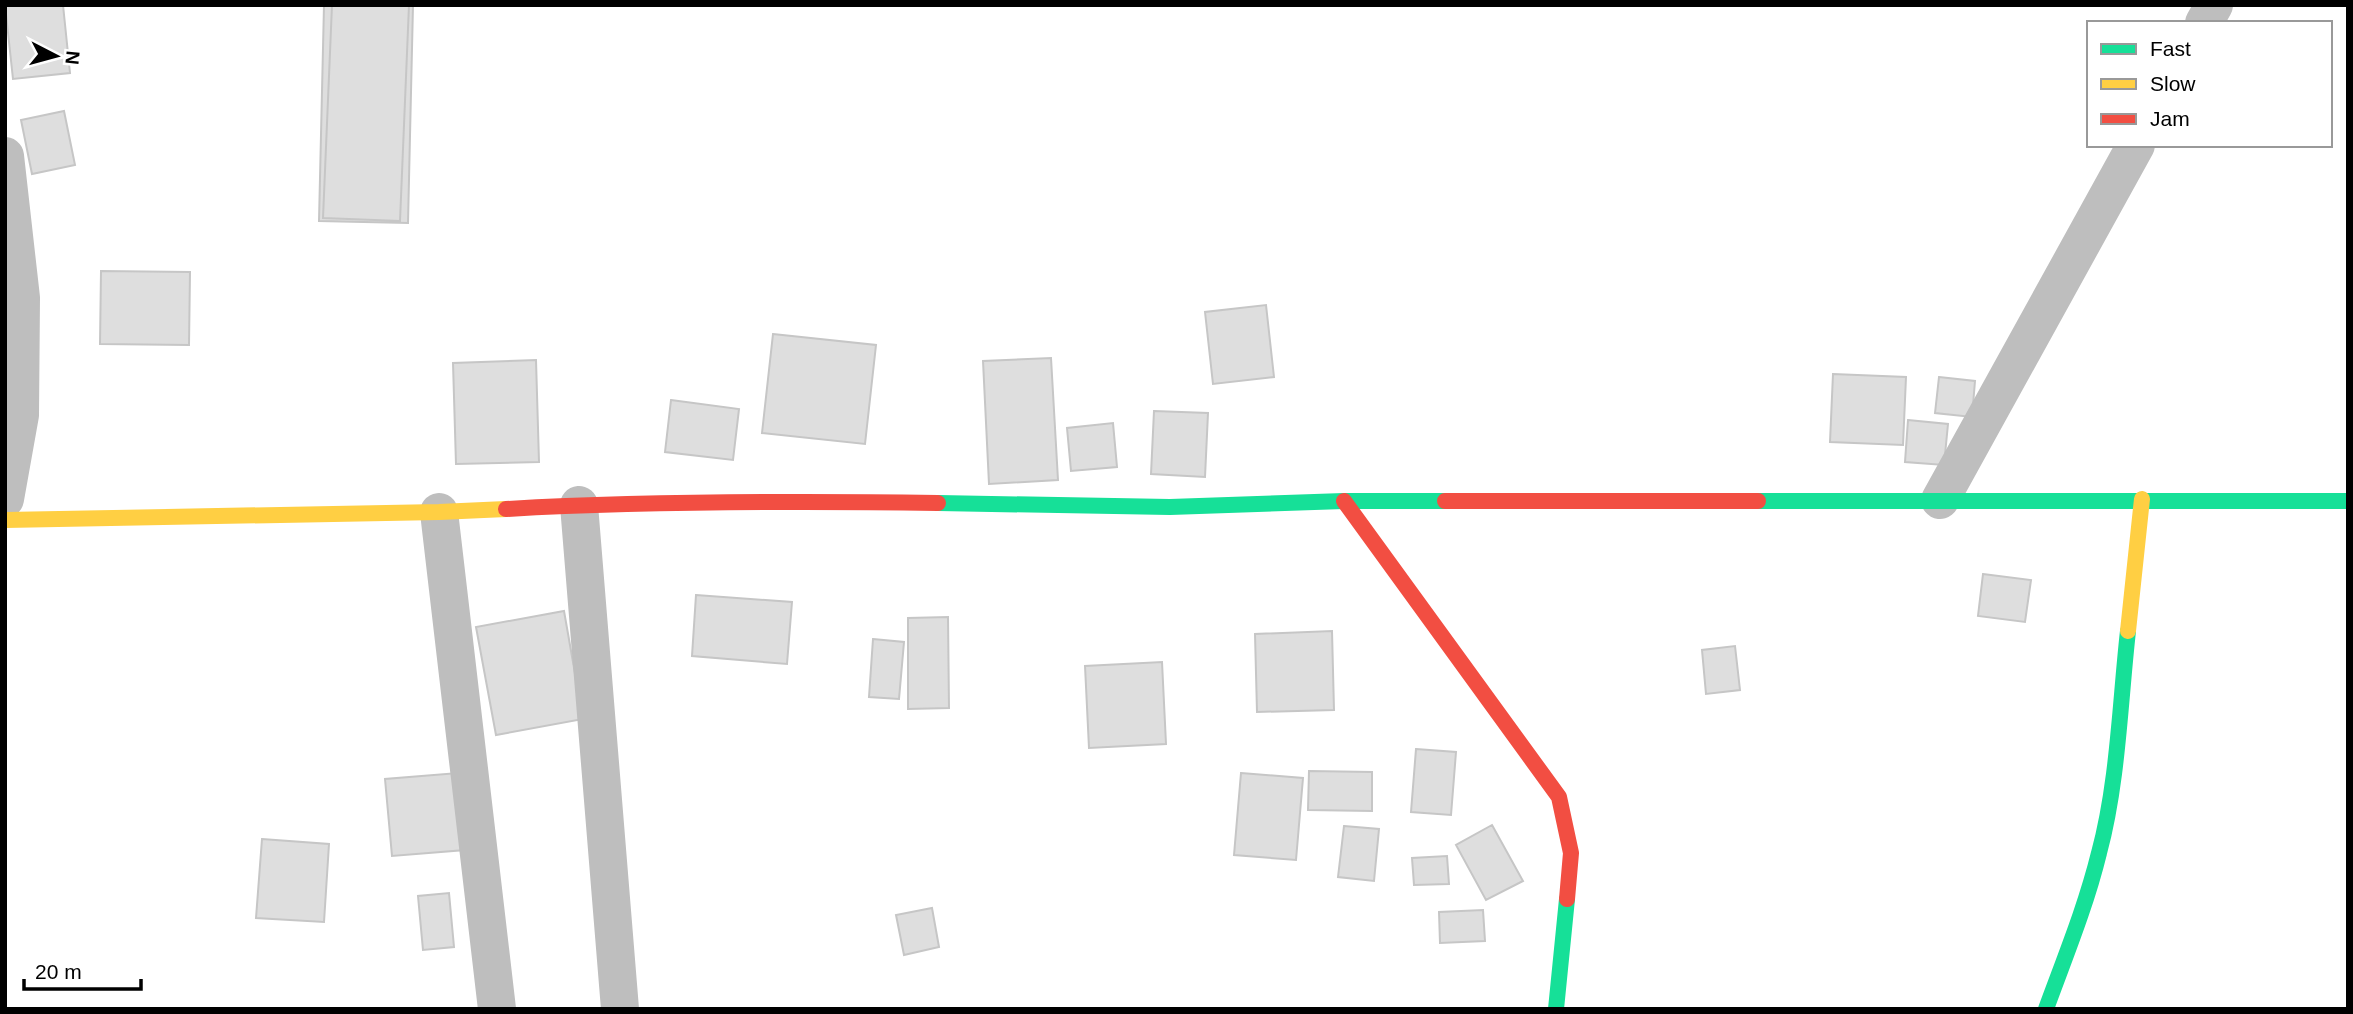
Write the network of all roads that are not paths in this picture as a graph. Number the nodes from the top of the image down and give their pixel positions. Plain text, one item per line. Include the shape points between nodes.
1 (2214, 5) edge
2 (2205, 21) edge
3 (2135, 147) edge
4 (5, 156) edge
5 (5, 499) edge
6 (2142, 499) junction
7 (1940, 500) junction
8 (1344, 501) junction
9 (2348, 501) edge
10 (579, 505) junction
11 (439, 512) junction
12 (5, 520) edge
13 (497, 1009) edge
14 (620, 1009) edge
15 (1556, 1009) edge
16 (2046, 1009) edge

1 - 2 street
3 - 7 street
4 - 5 street via 21,311 20,415
6 - 7 street
6 - 9 street
6 - 16 street via 2100,851
7 - 8 street
8 - 10 street via 1170,507 819,501
8 - 15 street via 1559,797 1571,853
10 - 11 street
10 - 14 street
11 - 12 street
11 - 13 street

